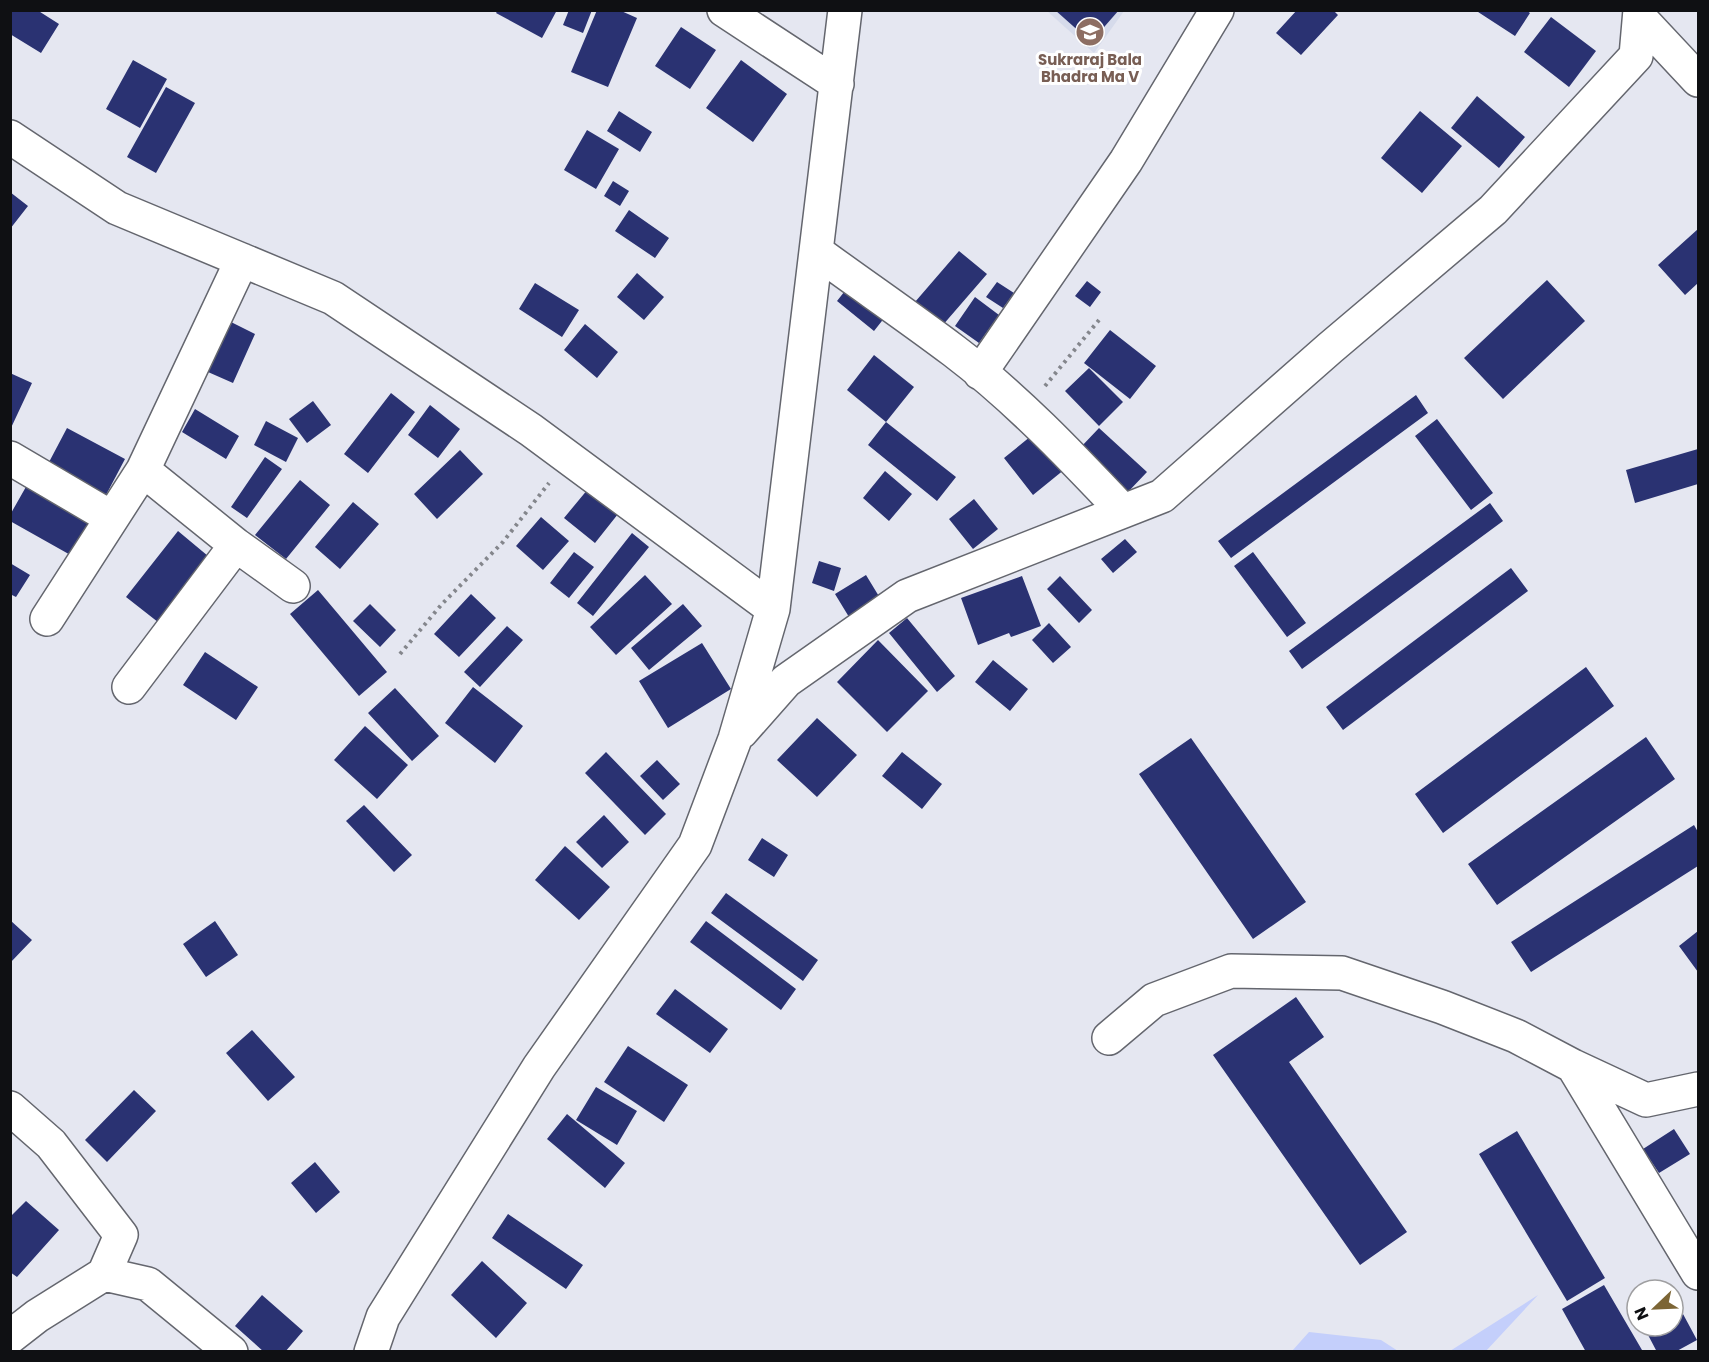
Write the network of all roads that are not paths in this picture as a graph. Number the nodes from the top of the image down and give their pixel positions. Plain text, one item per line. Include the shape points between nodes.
1 (723, 10) edge
2 (845, 10) edge
3 (1217, 10) edge
4 (1640, 14) edge
5 (1698, 80) edge
6 (837, 84) junction
7 (10, 137) edge
8 (817, 252) junction
9 (242, 260) junction
10 (980, 373) junction
11 (10, 458) edge
12 (143, 470) junction
13 (1123, 511) junction
14 (112, 518) junction
15 (236, 545) junction
16 (292, 586) dead end
17 (773, 609) junction
18 (47, 619) dead end
19 (129, 687) dead end
20 (735, 739) junction
21 (1109, 1038) dead end
22 (1574, 1066) junction
23 (1698, 1089) edge
24 (10, 1108) edge
25 (1698, 1273) edge
26 (104, 1274) junction
27 (10, 1337) edge
28 (231, 1352) edge
29 (370, 1352) edge

1 - 6 street
2 - 6 street
3 - 10 street via 1126,161
4 - 5 street
4 - 13 street via 1636,56 1493,210 1162,496
6 - 8 street
7 - 9 street via 117,208
8 - 10 street
8 - 17 street
9 - 12 street
9 - 17 street via 333,298 531,430
10 - 13 street
11 - 14 street
12 - 14 street
12 - 15 street
13 - 20 street via 907,596 786,681
14 - 18 street
15 - 16 street
15 - 19 street
17 - 20 street
20 - 29 street via 695,845 539,1067 383,1317
21 - 22 street via 1154,1000 1231,971 1342,974 1443,1007 1516,1036
22 - 23 street via 1646,1100
22 - 25 street
24 - 26 street via 51,1144 121,1235
26 - 27 street
26 - 28 street via 148,1284

